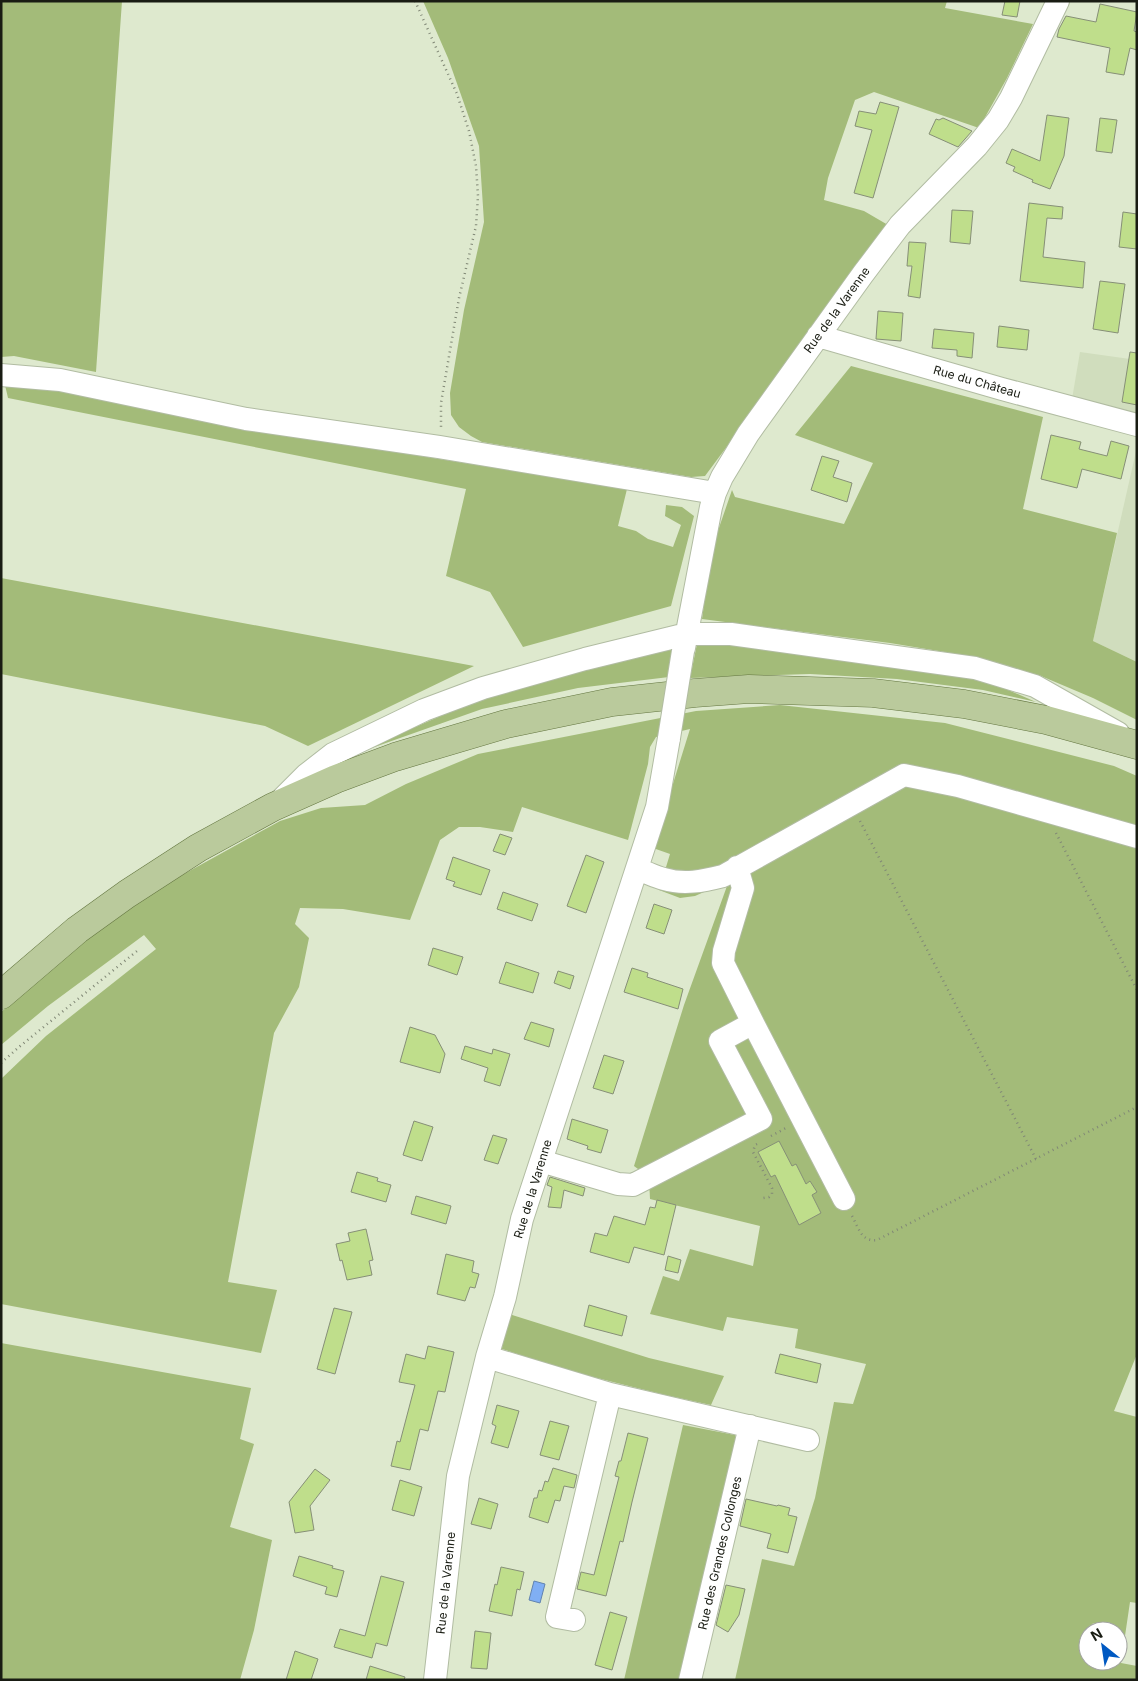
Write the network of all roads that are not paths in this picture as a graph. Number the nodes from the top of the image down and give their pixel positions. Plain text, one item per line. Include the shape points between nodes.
1 (1058, 1) edge
2 (818, 336) junction
3 (1, 375) edge
4 (1137, 425) edge
5 (715, 493) junction
6 (685, 642) junction
7 (1137, 744) edge
8 (274, 807) junction
9 (1137, 837) edge
10 (737, 868) junction
11 (637, 869) junction
12 (1, 995) edge
13 (753, 1023) junction
14 (541, 1161) junction
15 (844, 1199) road end
16 (487, 1357) junction
17 (610, 1394) junction
18 (750, 1426) junction
19 (808, 1440) dead end
20 (574, 1620) dead end
21 (435, 1680) edge
22 (690, 1680) edge

1 - 2 street, Rue de la Varenne via 998,120 900,225
2 - 4 street, Rue du Château
2 - 5 street, Rue de la Varenne via 748,434
3 - 5 street via 60,380 246,419
5 - 6 street, Rue de la Varenne
6 - 7 street via 731,634 975,668 1034,686
6 - 8 street via 585,659 483,688 424,710 333,754
6 - 11 street, Rue de la Varenne, bridge via 657,807
7 - 8 main road via 1046,720 964,704 873,693 749,689 612,702 506,724 395,757
8 - 12 main road via 198,848 127,894 77,930
9 - 10 street via 958,786 904,775
10 - 11 street via 723,876 682,882
10 - 13 street via 743,888 723,963
11 - 14 street, Rue de la Varenne
13 - 14 street via 720,1041 761,1119 633,1185 618,1184
13 - 15 street
14 - 16 street, Rue de la Varenne via 522,1219 505,1297
16 - 17 street
16 - 21 street, Rue de la Varenne via 458,1476
17 - 18 street
17 - 20 street via 557,1617
18 - 19 street
18 - 22 street, Rue des Grandes Collonges

